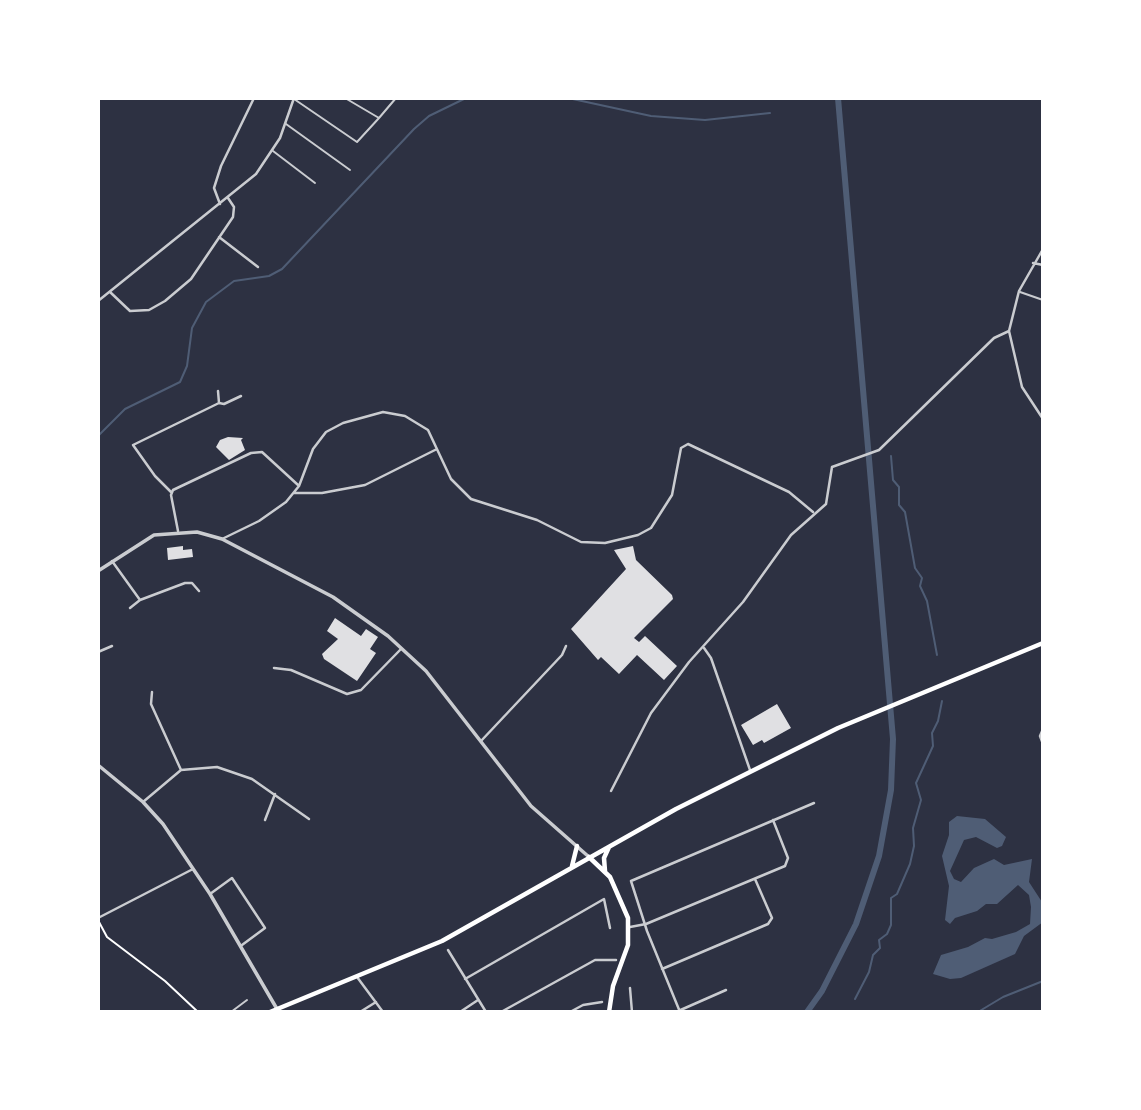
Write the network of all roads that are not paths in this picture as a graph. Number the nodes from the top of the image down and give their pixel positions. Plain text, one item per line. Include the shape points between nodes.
1 (254, 98) edge
2 (294, 98) edge
3 (345, 98) edge
4 (396, 98) edge
5 (379, 118) junction
6 (286, 124) junction
7 (273, 150) junction
8 (350, 170) dead end
9 (315, 183) dead end
10 (228, 197) junction
11 (220, 204) junction
12 (218, 236) junction
13 (1043, 249) edge
14 (1033, 263) junction
15 (1043, 265) edge
16 (258, 267) dead end
17 (1019, 291) junction
18 (110, 292) junction
19 (1043, 300) edge
20 (98, 301) edge
21 (1009, 331) junction
22 (218, 391) dead end
23 (241, 396) dead end
24 (219, 403) junction
25 (1043, 419) edge
26 (438, 449) junction
27 (299, 486) junction
28 (171, 492) junction
29 (294, 493) junction
30 (813, 512) junction
31 (178, 531) junction
32 (222, 539) junction
33 (112, 561) junction
34 (98, 571) edge
35 (200, 591) dead end
36 (140, 600) junction
37 (130, 608) dead end
38 (1043, 643) edge
39 (112, 646) dead end
40 (566, 646) dead end
41 (403, 648) junction
42 (704, 648) junction
43 (98, 652) edge
44 (274, 668) dead end
45 (152, 692) dead end
46 (1043, 729) edge
47 (481, 741) junction
48 (1043, 744) edge
49 (98, 765) edge
50 (181, 770) junction
51 (750, 770) junction
52 (611, 791) dead end
53 (275, 794) junction
54 (143, 802) junction
55 (814, 803) dead end
56 (309, 819) dead end
57 (265, 820) dead end
58 (773, 820) junction
59 (576, 846) junction
60 (609, 846) junction
61 (589, 858) junction
62 (572, 867) junction
63 (193, 869) junction
64 (605, 871) junction
65 (755, 878) junction
66 (211, 894) junction
67 (98, 918) edge
68 (646, 924) junction
69 (629, 927) junction
70 (610, 928) dead end
71 (242, 945) junction
72 (448, 950) dead end
73 (616, 960) dead end
74 (662, 968) junction
75 (357, 978) junction
76 (465, 979) junction
77 (630, 988) dead end
78 (726, 990) dead end
79 (247, 1000) dead end
80 (478, 1000) junction
81 (376, 1002) junction
82 (602, 1002) dead end
83 (277, 1009) junction
84 (232, 1012) edge
85 (270, 1012) edge
86 (359, 1012) edge
87 (383, 1012) edge
88 (460, 1012) edge
89 (486, 1012) edge
90 (501, 1012) edge
91 (570, 1012) edge
92 (609, 1012) edge
93 (632, 1012) edge
94 (679, 1012) edge

1 - 11 street via 221,166 214,188
2 - 5 lane via 357,142
2 - 6 street
3 - 5 lane
4 - 5 lane
6 - 7 street
6 - 8 lane
7 - 9 lane
7 - 10 street via 257,174
10 - 11 street
10 - 12 street via 234,211
11 - 18 street
12 - 16 street
12 - 18 street via 191,279 155,307 130,311
13 - 14 street
14 - 15 street
14 - 17 street
17 - 19 lane
17 - 21 street
18 - 20 street
21 - 25 street via 1022,387
21 - 30 street via 994,338 879,450 832,467 828,500
22 - 24 street
23 - 24 street
24 - 28 street via 133,445
26 - 27 street via 428,430 405,416 383,412 362,417 332,428 322,437
26 - 29 street via 365,485 322,494
26 - 30 street via 451,479 471,499 537,520 582,542 605,543 638,536 651,528 672,495 682,444 700,447 789,492
27 - 28 street via 259,451
27 - 29 street
28 - 31 street
29 - 32 street via 269,515
30 - 42 street
31 - 32 street
31 - 33 street via 148,537
32 - 41 street via 333,597
33 - 34 street
33 - 36 street
35 - 36 street via 185,583
36 - 37 street
38 - 51 main road via 838,728
39 - 43 street
40 - 47 street
41 - 44 street via 361,690 346,694 291,670
41 - 47 street via 448,695
42 - 51 street
42 - 52 street via 651,713
45 - 50 street via 151,704
46 - 48 street
47 - 59 street via 531,806
49 - 54 street
50 - 53 street via 204,766 229,769
50 - 54 street
51 - 60 main road
53 - 56 street
53 - 57 street
54 - 63 street
55 - 58 street
58 - 65 street via 789,861
58 - 68 street via 631,881
59 - 61 street
59 - 62 main road
60 - 61 main road
60 - 64 main road
61 - 62 main road
61 - 64 main road
62 - 75 main road via 442,941
63 - 66 street
63 - 67 street
64 - 69 main road via 619,893
65 - 68 street
65 - 74 street via 772,918 768,924
66 - 71 street
66 - 71 street via 232,878 265,928
68 - 69 street
68 - 74 street
69 - 92 main road
70 - 76 street via 604,899
71 - 83 street
72 - 76 street
73 - 90 street via 595,960
74 - 94 street
75 - 81 street
75 - 83 main road
76 - 80 street
77 - 93 street
78 - 94 street
79 - 84 lane
80 - 88 street
80 - 89 street
81 - 86 street
81 - 87 street
82 - 91 street
83 - 85 main road

